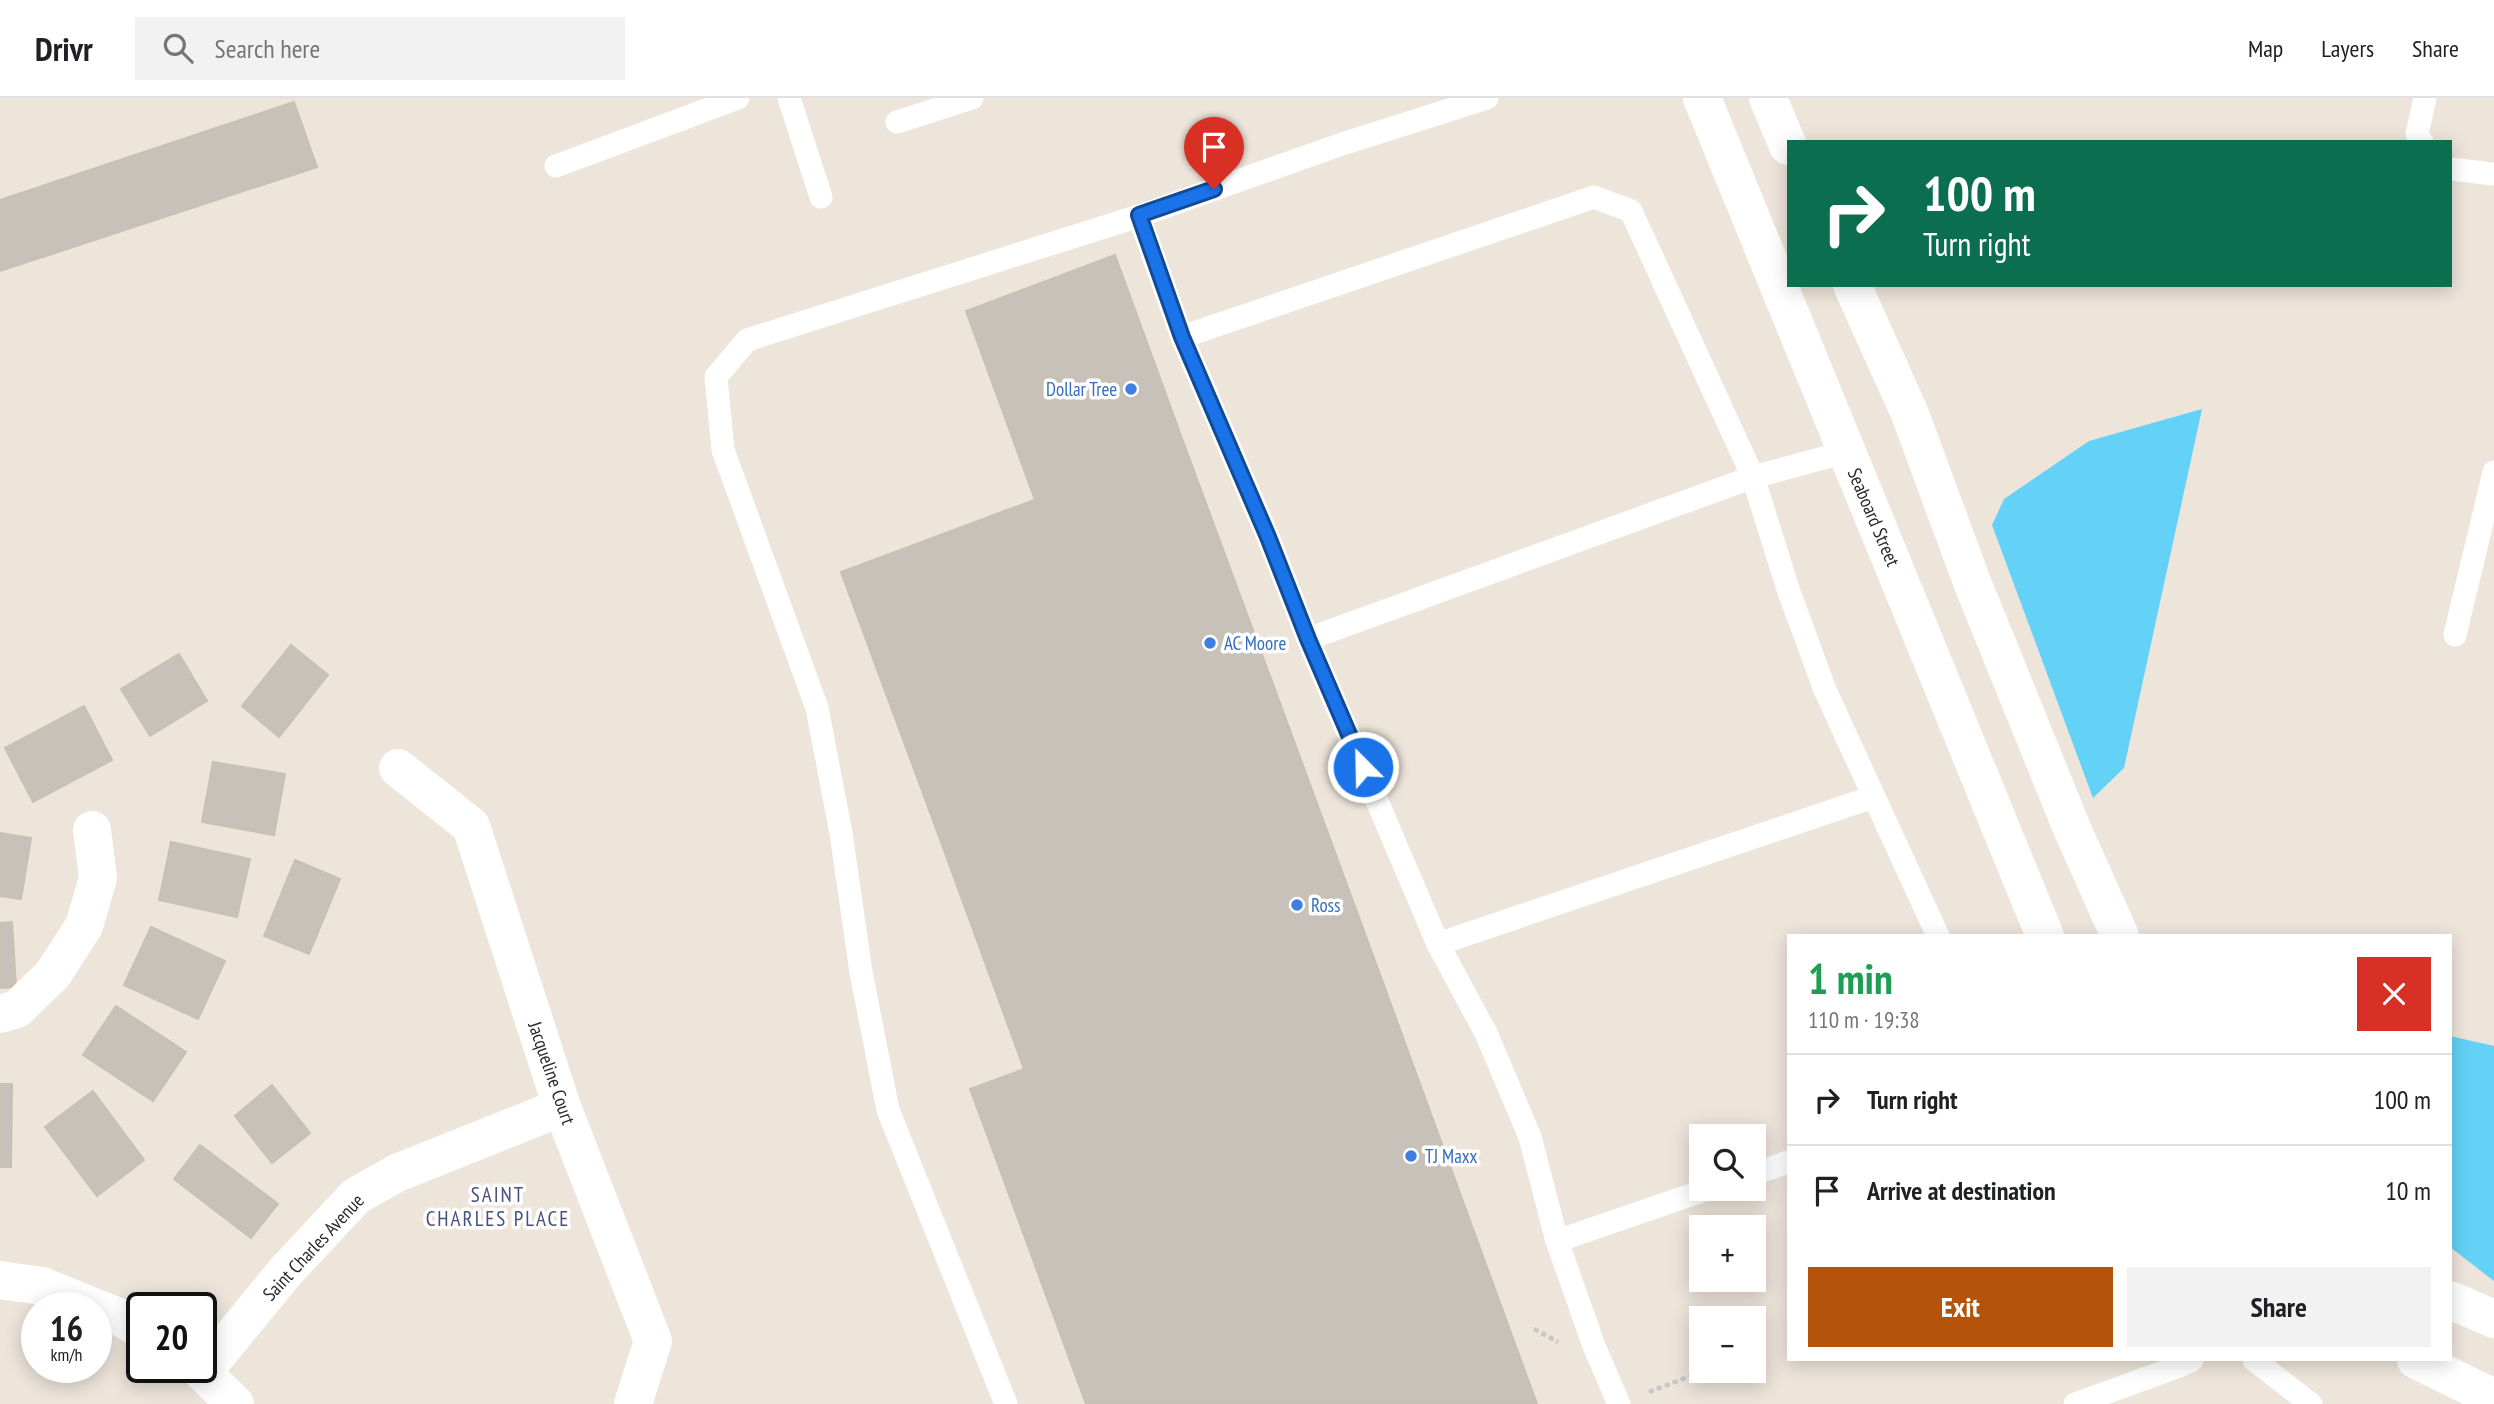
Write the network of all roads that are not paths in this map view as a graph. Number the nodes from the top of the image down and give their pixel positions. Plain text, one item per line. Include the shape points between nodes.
1 (738, 98) edge
2 (789, 98) edge
3 (972, 98) edge
4 (1487, 98) edge
5 (1702, 98) edge
6 (1768, 98) edge
7 (2425, 98) edge
8 (897, 122) dead end
9 (2421, 140) edge
10 (1787, 144) edge
11 (556, 166) dead end
12 (2452, 169) edge
13 (2494, 174) edge
14 (821, 198) dead end
15 (1139, 215) junction
16 (1853, 287) edge
17 (1182, 337) junction
18 (1846, 452) junction
19 (2494, 472) edge
20 (1753, 477) junction
21 (2455, 635) dead end
22 (1308, 639) junction
23 (398, 768) dead end
24 (1873, 797) junction
25 (92, 830) dead end
26 (1937, 934) edge
27 (2044, 934) edge
28 (2119, 934) edge
29 (1438, 944) junction
30 (0, 1014) edge
31 (562, 1107) junction
32 (1787, 1162) edge
33 (1766, 1170) edge
34 (1689, 1196) edge
35 (1557, 1241) junction
36 (0, 1280) edge
37 (57, 1292) edge
38 (2452, 1301) edge
39 (2494, 1319) edge
40 (217, 1351) edge
41 (2190, 1361) edge
42 (2255, 1361) edge
43 (2418, 1361) edge
44 (215, 1383) edge
45 (2494, 1398) edge
46 (235, 1404) edge
47 (633, 1404) edge
48 (1006, 1404) edge
49 (1619, 1404) edge
50 (2075, 1404) edge
51 (2311, 1404) edge

1 - 11 lane
2 - 14 lane
3 - 8 lane
4 - 15 lane
5 - 18 street, Seaboard Street
6 - 10 street
7 - 9 lane via 2417,134
12 - 13 lane
15 - 17 lane
15 - 48 lane via 747,340 716,377 723,450 817,708 888,1110
16 - 28 street via 1910,414 1972,582
17 - 20 lane via 1594,197 1631,211
17 - 22 lane
18 - 20 lane
18 - 27 street, Seaboard Street
19 - 21 lane
20 - 22 lane
20 - 24 lane via 1825,690
22 - 29 lane
23 - 31 street, Jacqueline Court via 471,826
24 - 26 lane
24 - 29 lane
25 - 30 street via 98,878 84,926 53,974 17,1009
29 - 35 lane via 1486,1034 1530,1137
31 - 40 street, Saint Charles Avenue via 397,1173 356,1196
31 - 47 street, Jacqueline Court via 653,1341
32 - 33 lane
34 - 35 lane
35 - 49 lane
36 - 37 street
38 - 39 street
41 - 50 lane
42 - 51 lane
43 - 45 street
44 - 46 street

